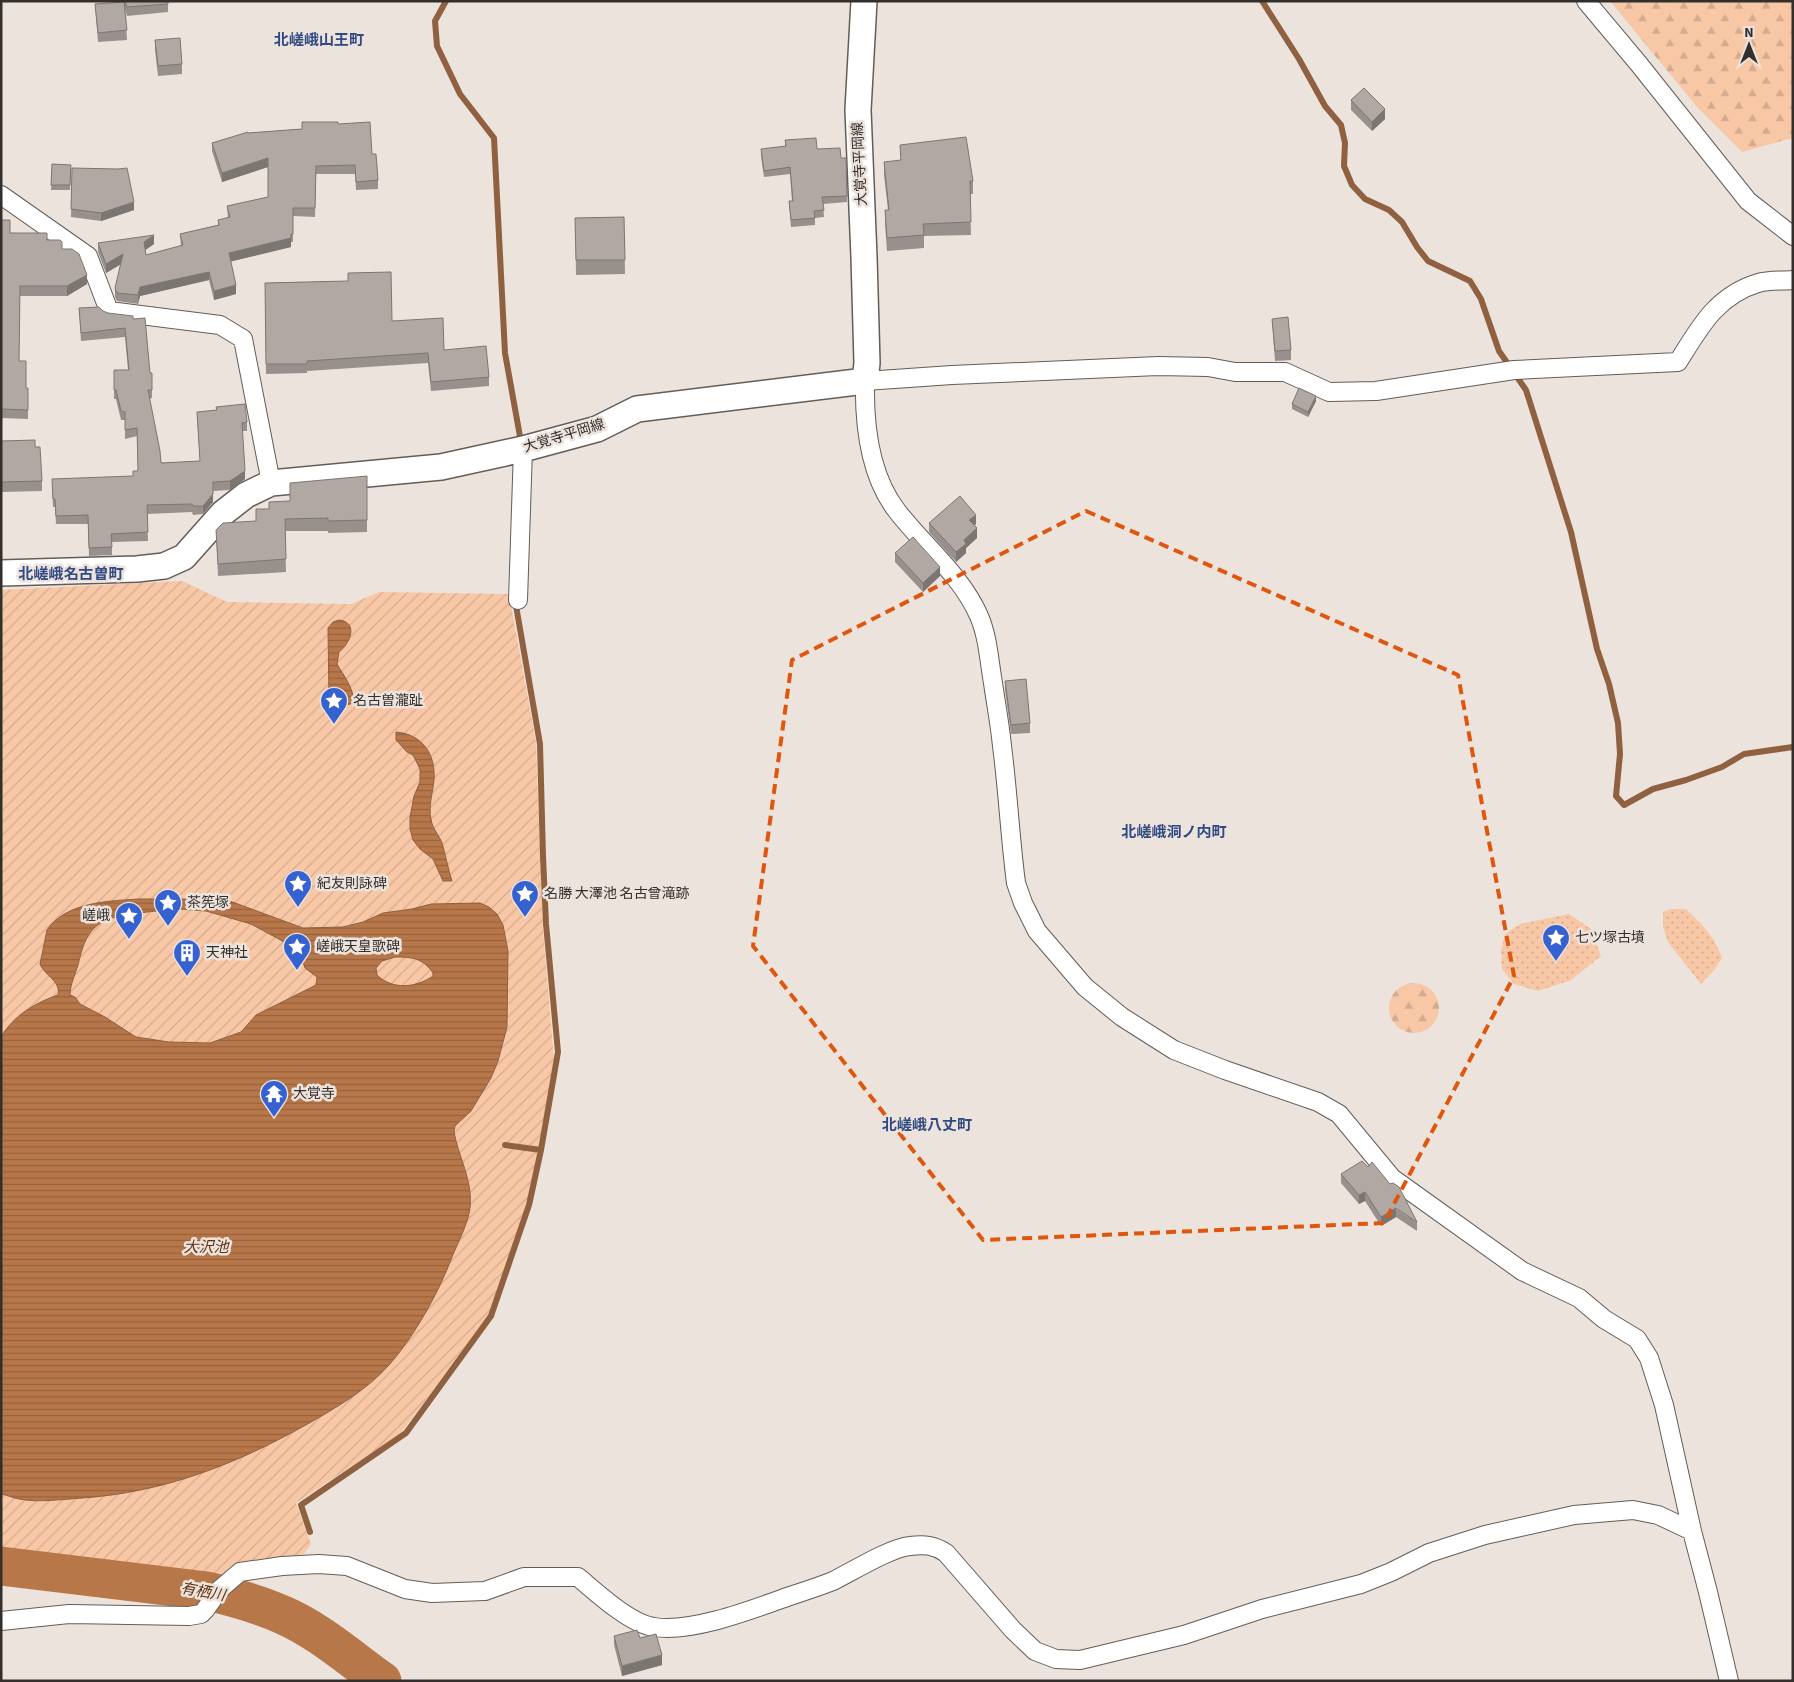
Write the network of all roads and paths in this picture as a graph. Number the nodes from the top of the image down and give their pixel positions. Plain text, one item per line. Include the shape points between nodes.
1 (864, 1) edge
2 (1586, 1) edge
3 (1, 195) edge
4 (1793, 236) edge
5 (1793, 280) edge
6 (865, 381) junction
7 (523, 449) junction
8 (271, 483) junction
9 (1, 573) edge
10 (518, 600) dead end
11 (1692, 1531) junction
12 (1, 1622) edge
13 (1729, 1681) edge

1 - 6 main road, 大覚寺平岡線 via 858,110
2 - 4 street via 1748,201
3 - 8 street via 88,256 109,311 220,325 242,339
5 - 6 street via 1760,282 1722,301 1705,317 1678,362 1514,370 1367,391 1330,392 1285,372 1235,372 1208,367 1166,366 952,374
6 - 7 main road, 大覚寺平岡線 via 637,409 597,429
6 - 11 street via 870,449 882,485 897,511 965,592 979,615 986,637 1002,745 1016,883 1037,931 1085,987 1122,1016 1174,1050 1318,1102 1339,1114 1392,1178 1522,1272 1578,1298 1637,1339 1649,1358 1664,1405
7 - 8 main road, 大覚寺平岡線 via 441,467
7 - 10 street
8 - 9 main road, 大覚寺平岡線 via 246,495 223,513 184,557 164,566 137,570
11 - 12 street via 1658,1515 1633,1510 1574,1515 1485,1535 1429,1553 1361,1584 1262,1608 1184,1635 1080,1660 1056,1659 1035,1651 946,1553 935,1546 909,1546 896,1550 832,1581 735,1616 682,1627 644,1624 615,1608 578,1577 524,1578 485,1591 432,1593 405,1589 347,1566 319,1564 240,1572 219,1590 200,1614 69,1614
11 - 13 street

